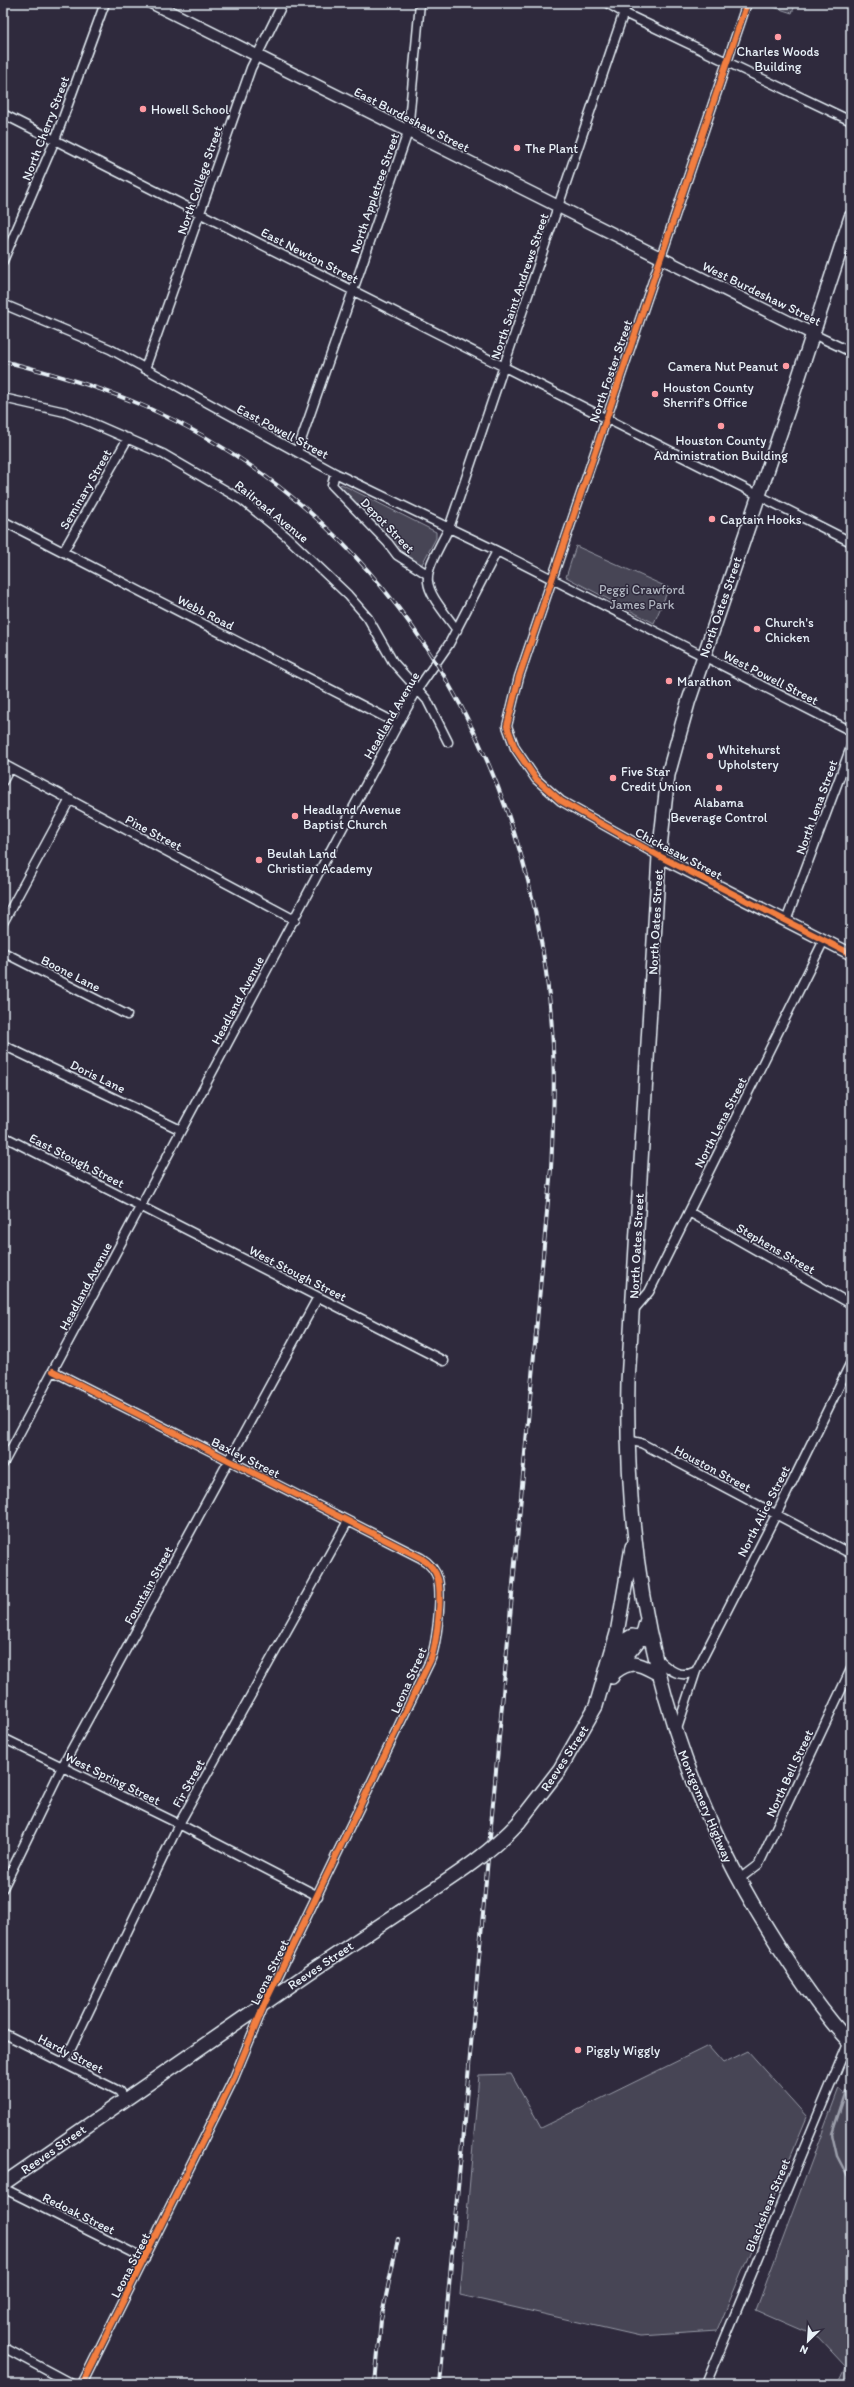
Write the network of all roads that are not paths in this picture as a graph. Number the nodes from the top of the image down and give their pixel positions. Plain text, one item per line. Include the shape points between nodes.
1 (105, 3) edge
2 (152, 3) edge
3 (283, 3) edge
4 (420, 3) edge
5 (608, 3) edge
6 (627, 3) edge
7 (747, 3) edge
8 (624, 13) junction
9 (256, 56) junction
10 (727, 61) junction
11 (3, 114) edge
12 (851, 121) edge
13 (408, 132) junction
14 (54, 140) junction
15 (558, 207) junction
16 (200, 213) junction
17 (851, 217) edge
18 (661, 258) junction
19 (3, 261) edge
20 (353, 290) junction
21 (3, 304) edge
22 (813, 334) junction
23 (851, 352) edge
24 (504, 367) junction
25 (145, 369) junction
26 (3, 398) edge
27 (605, 418) junction
28 (128, 438) junction
29 (297, 452) junction
30 (336, 473) junction
31 (758, 496) junction
32 (3, 521) edge
33 (449, 528) junction
34 (851, 542) edge
35 (497, 551) junction
36 (63, 552) junction
37 (427, 574) junction
38 (552, 578) junction
39 (457, 630) junction
40 (703, 656) junction
41 (417, 690) junction
42 (398, 724) junction
43 (851, 731) edge
44 (448, 742) dead end
45 (851, 747) edge
46 (515, 748) joint
47 (7, 766) edge
48 (3, 781) edge
49 (69, 801) junction
50 (659, 856) junction
51 (295, 920) junction
52 (786, 921) junction
53 (3, 923) edge
54 (824, 940) junction
55 (3, 952) edge
56 (851, 954) edge
57 (127, 1015) dead end
58 (3, 1045) edge
59 (181, 1130) junction
60 (3, 1136) edge
61 (141, 1206) junction
62 (689, 1212) junction
63 (318, 1297) junction
64 (851, 1304) edge
65 (632, 1312) junction
66 (444, 1361) dead end
67 (850, 1364) edge
68 (53, 1371) junction
69 (627, 1440) junction
70 (230, 1461) junction
71 (3, 1464) edge
72 (775, 1514) junction
73 (348, 1521) junction
74 (634, 1537) junction
75 (851, 1554) edge
76 (429, 1563) joint
77 (649, 1645) junction
78 (612, 1654) junction
79 (851, 1669) edge
80 (696, 1671) junction
81 (613, 1673) junction
82 (658, 1673) junction
83 (596, 1706) junction
84 (676, 1732) junction
85 (3, 1738) edge
86 (62, 1767) junction
87 (179, 1824) junction
88 (738, 1880) junction
89 (3, 1888) edge
90 (318, 1896) junction
91 (265, 2003) junction
92 (3, 2033) edge
93 (850, 2040) edge
94 (64, 2063) junction
95 (125, 2100) junction
96 (3, 2184) edge
97 (3, 2188) edge
98 (145, 2259) junction
99 (3, 2347) edge
100 (72, 2384) edge
101 (82, 2384) edge
102 (706, 2384) edge

1 - 14 street, North Cherry Street
2 - 9 street, East Burdeshaw Street
3 - 9 street, North College Street
4 - 13 street, North Appletree Street
5 - 8 street
6 - 8 street, North Saint Andrews Street
7 - 10 street, North Foster Street
8 - 10 street
8 - 15 street, North Saint Andrews Street
9 - 13 street, East Burdeshaw Street
9 - 16 street, North College Street
10 - 12 street
10 - 18 street, North Foster Street
11 - 14 street, East Newton Street
13 - 15 street, East Burdeshaw Street
13 - 20 street, North Appletree Street
14 - 16 street, East Newton Street
14 - 19 street, North Cherry Street
15 - 18 street, East Burdeshaw Street
15 - 24 street, North Saint Andrews Street
16 - 20 street, East Newton Street
16 - 25 street, North College Street
17 - 22 main road, North Oates Street
18 - 22 street, West Burdeshaw Street
18 - 27 street, North Foster Street
20 - 24 street, East Newton Street
20 - 29 street, North Appletree Street
21 - 25 street, East Powell Street via 98,344
22 - 23 street, West Burdeshaw Street
22 - 31 main road, North Oates Street
24 - 27 street, East Newton Street
24 - 33 street, North Saint Andrews Street
25 - 29 street, East Powell Street
26 - 28 street, Railroad Avenue via 65,412
27 - 31 street, East Newton Street
27 - 38 street, North Foster Street
28 - 36 street, Seminary Street
28 - 41 street, Railroad Avenue via 169,456 217,484 242,500 286,536 348,594 368,618 393,662
29 - 30 street, East Powell Street
30 - 33 street, East Powell Street
30 - 37 street, Depot Street via 332,485 397,555
31 - 34 street, East Newton Street
31 - 40 main road, North Oates Street
32 - 36 street, Webb Road
33 - 35 street, East Powell Street
33 - 37 street, North Saint Andrews Street
35 - 38 street, East Powell Street
35 - 39 street, Headland Avenue
36 - 42 street, Webb Road
37 - 39 street via 430,592
38 - 40 street, West Powell Street
38 - 46 street, North Foster Street via 513,697 507,726
39 - 41 street, Headland Avenue
40 - 43 street, West Powell Street
40 - 50 main road, North Oates Street via 673,754
41 - 42 street, Headland Avenue
41 - 44 street, Railroad Avenue via 435,713
42 - 51 street, Headland Avenue
45 - 52 street, North Lena Street
46 - 50 street, Chickasaw Street via 536,780 560,802
47 - 48 street
47 - 49 street, Pine Street
49 - 51 street, Pine Street
49 - 53 street
50 - 52 street, Chickasaw Street
50 - 65 main road, North Oates Street
51 - 59 street, Headland Avenue
52 - 54 street, Chickasaw Street
54 - 56 street, Chickasaw Street
54 - 62 street, North Lena Street
55 - 57 street, Boone Lane
58 - 59 street, Doris Lane
59 - 61 street, Headland Avenue
60 - 61 street, East Stough Street
61 - 63 street, West Stough Street
61 - 68 street, Headland Avenue
62 - 64 street, Stephens Street
62 - 65 street, North Lena Street via 649,1292
63 - 66 street, West Stough Street
63 - 70 street, Fountain Street
65 - 69 main road, North Oates Street
67 - 72 street, North Alice Street
68 - 70 street, Baxley Street
68 - 71 street, Headland Avenue
69 - 72 street, Houston Street via 641,1443
69 - 74 main road, North Oates Street
70 - 73 street, Baxley Street
70 - 86 street, Fountain Street
72 - 75 street, Houston Street
72 - 80 street, North Alice Street
73 - 76 street, Baxley Street
73 - 87 street, Fir Street
74 - 77 main road, Montgomery Highway
74 - 78 main road, Reeves Street
76 - 90 street, Leona Street via 438,1579 439,1589 434,1650
77 - 78 main road via 632,1636 626,1638
77 - 80 street via 677,1674
77 - 81 main road, Reeves Street via 617,1664
77 - 82 main road, Montgomery Highway
78 - 83 main road, Reeves Street
79 - 88 street, North Bell Street via 759,1864
80 - 84 street, North Alice Street
81 - 82 main road via 633,1664
81 - 83 main road, Reeves Street via 604,1696
82 - 84 main road, Montgomery Highway
83 - 91 main road, Reeves Street, bridge via 560,1769 519,1822 499,1842
84 - 88 main road, Montgomery Highway via 696,1789
85 - 86 street, West Spring Street
86 - 87 street, West Spring Street
86 - 89 street, Fountain Street
87 - 90 street, West Spring Street
87 - 94 street, Fir Street
88 - 93 main road, Montgomery Highway via 781,1952
90 - 91 street, Leona Street
91 - 95 main road, Reeves Street
91 - 98 street, Leona Street via 234,2078
92 - 94 street, Hardy Street
93 - 102 street, Blackshear Street
94 - 95 street, Hardy Street via 119,2091
95 - 96 main road, Reeves Street
97 - 98 street, Redoak Street
98 - 101 street, Leona Street
99 - 100 street

